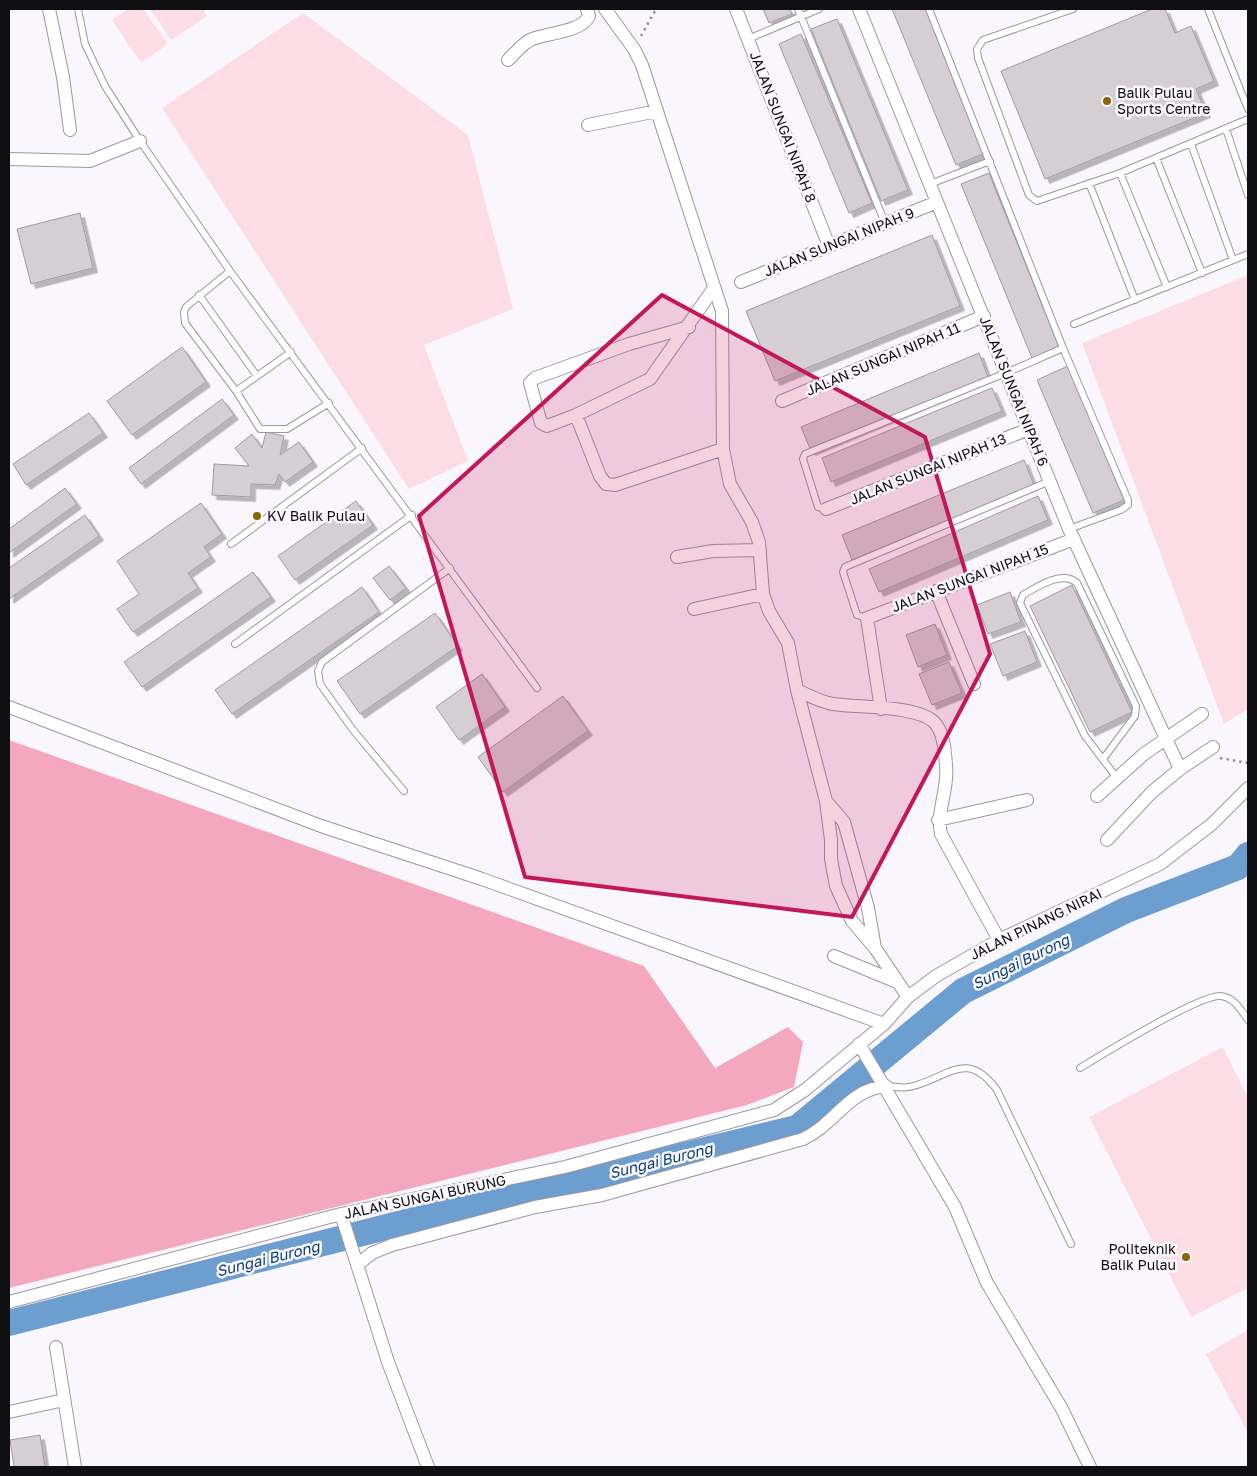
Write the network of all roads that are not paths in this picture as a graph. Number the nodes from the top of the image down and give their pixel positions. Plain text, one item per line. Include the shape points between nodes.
1 (49, 9) edge
2 (78, 9) edge
3 (586, 9) edge
4 (605, 9) edge
5 (736, 9) edge
6 (798, 9) edge
7 (819, 9) edge
8 (860, 9) edge
9 (929, 9) edge
10 (1073, 9) edge
11 (1208, 9) edge
12 (801, 16) junction
13 (748, 39) junction
14 (508, 60) dead end
15 (1248, 109) edge
16 (657, 111) junction
17 (1248, 119) edge
18 (588, 125) dead end
19 (1226, 129) junction
20 (70, 130) dead end
21 (140, 141) junction
22 (1191, 144) junction
23 (1156, 158) junction
24 (9, 159) edge
25 (990, 161) junction
26 (1120, 173) junction
27 (1089, 183) junction
28 (930, 184) junction
29 (1248, 195) edge
30 (937, 202) junction
31 (885, 223) junction
32 (829, 246) junction
33 (1248, 254) edge
34 (1233, 260) junction
35 (230, 271) junction
36 (1202, 273) junction
37 (742, 282) dead end
38 (1167, 287) junction
39 (714, 288) junction
40 (199, 295) junction
41 (1134, 300) junction
42 (984, 316) junction
43 (1074, 324) dead end
44 (689, 327) junction
45 (1063, 348) junction
46 (291, 352) junction
47 (1006, 373) junction
48 (257, 376) junction
49 (236, 391) junction
50 (782, 401) dead end
51 (329, 403) junction
52 (576, 415) junction
53 (1029, 429) junction
54 (362, 448) junction
55 (723, 449) junction
56 (1050, 481) junction
57 (826, 510) joint
58 (412, 515) junction
59 (1071, 534) junction
60 (231, 544) dead end
61 (760, 550) junction
62 (677, 557) dead end
63 (450, 568) junction
64 (936, 591) junction
65 (764, 594) junction
66 (694, 609) dead end
67 (867, 618) junction
68 (235, 644) dead end
69 (974, 684) dead end
70 (537, 688) dead end
71 (797, 690) junction
72 (9, 707) edge
73 (881, 709) junction
74 (1202, 714) dead end
75 (1166, 739) junction
76 (1208, 750) road end
77 (1103, 760) junction
78 (1180, 769) junction
79 (1117, 778) junction
80 (1248, 788) edge
81 (404, 791) dead end
82 (1097, 796) dead end
83 (1027, 800) dead end
84 (826, 801) junction
85 (938, 820) junction
86 (1107, 840) dead end
87 (999, 940) junction
88 (875, 948) junction
89 (834, 956) dead end
90 (897, 982) junction
91 (908, 997) junction
92 (1248, 1020) edge
93 (884, 1024) junction
94 (862, 1048) junction
95 (1080, 1068) dead end
96 (830, 1069) joint
97 (885, 1084) junction
98 (342, 1219) junction
99 (1070, 1244) dead end
100 (357, 1265) junction
101 (9, 1302) edge
102 (56, 1347) dead end
103 (64, 1400) junction
104 (9, 1412) edge
105 (76, 1467) edge
106 (428, 1467) edge
107 (1090, 1467) edge

1 - 20 street
2 - 21 lane via 85,44 104,86
3 - 14 street via 589,16 586,22 532,39
4 - 16 street via 642,65
5 - 13 street, JALAN SUNGAI NIPAH 8
6 - 12 lane
7 - 12 lane
8 - 28 street, JALAN SUNGAI NIPAH 6
9 - 25 lane
10 - 27 lane via 983,40 977,49 1033,200
11 - 15 lane
12 - 13 lane
12 - 31 lane
13 - 32 street, JALAN SUNGAI NIPAH 8
16 - 18 street
16 - 39 street
17 - 19 lane
19 - 22 lane
19 - 29 lane
21 - 24 street via 90,161
21 - 35 lane
22 - 23 lane
22 - 34 lane
23 - 26 lane
23 - 36 lane
25 - 28 lane
25 - 45 lane
26 - 27 lane
26 - 38 lane
27 - 41 lane
28 - 30 street, JALAN SUNGAI NIPAH 6
30 - 31 street, JALAN SUNGAI NIPAH 9
30 - 42 street, JALAN SUNGAI NIPAH 6
31 - 32 street, JALAN SUNGAI NIPAH 9
32 - 37 street, JALAN SUNGAI NIPAH 9
33 - 34 lane
34 - 36 lane
35 - 40 lane
35 - 46 lane
36 - 38 lane
38 - 41 lane
39 - 44 street
39 - 55 street via 722,311
40 - 48 lane
40 - 49 lane via 186,307 185,323
41 - 43 lane
42 - 47 street, JALAN SUNGAI NIPAH 6
42 - 50 street, JALAN SUNGAI NIPAH 11
44 - 52 street via 650,379
44 - 52 street via 629,344 535,378 530,383 543,426
45 - 47 lane
45 - 59 lane via 1128,500 1128,505 1121,510
46 - 48 lane
46 - 51 lane
47 - 53 street, JALAN SUNGAI NIPAH 6
47 - 57 lane via 806,454 803,459 818,508
48 - 49 lane
49 - 51 lane via 260,429 264,430 287,429
51 - 54 lane
52 - 55 street via 606,484 615,485
53 - 56 street, JALAN SUNGAI NIPAH 6
53 - 57 street, JALAN SUNGAI NIPAH 13
54 - 58 lane
54 - 60 lane
55 - 61 street via 730,484 752,522
56 - 59 street, JALAN SUNGAI NIPAH 6
56 - 67 lane via 845,567 843,572 857,615
58 - 63 lane
58 - 68 lane
59 - 64 street, JALAN SUNGAI NIPAH 15
59 - 75 street, JALAN SUNGAI NIPAH 6
61 - 62 street via 720,550
61 - 65 street
63 - 70 lane
63 - 81 lane via 322,662 318,671 320,684
64 - 67 street, JALAN SUNGAI NIPAH 15
64 - 69 street
65 - 66 street
65 - 71 street via 769,611 788,643
67 - 73 street
71 - 73 street via 831,704
71 - 84 street
72 - 93 street via 321,826 482,879
73 - 85 street via 914,712 940,729 946,783
74 - 75 street
75 - 78 street, JALAN SUNGAI NIPAH 6
75 - 79 street
76 - 78 street
77 - 77 lane via 1085,736 1020,603 1023,595 1062,576 1077,583 1136,706 1135,716
77 - 79 lane
78 - 86 street via 1152,792
79 - 82 street
80 - 87 street, JALAN PINANG NIRAI via 1212,824 1160,864
83 - 85 street
84 - 88 street via 844,822 868,908
84 - 88 street via 836,886 852,921
85 - 87 street via 947,849
87 - 91 street, JALAN PINANG NIRAI via 936,976
88 - 90 street
89 - 90 street
90 - 91 street
91 - 93 street, JALAN PINANG NIRAI
92 - 95 lane via 1234,1000 1220,996 1194,1005
93 - 94 street, JALAN PINANG NIRAI
94 - 96 street, JALAN PINANG NIRAI
94 - 97 street
96 - 98 street, JALAN SUNGAI BURUNG via 791,1100 758,1115 565,1168
97 - 99 lane via 912,1086 960,1068 971,1068 987,1077 998,1090
97 - 100 street via 854,1097 823,1127 802,1139 602,1195 534,1207 392,1245 372,1253
97 - 107 street via 956,1207 987,1283 1062,1409
98 - 100 street
98 - 101 street, JALAN SUNGAI BURUNG
100 - 106 street via 388,1362
102 - 103 street
103 - 104 street
103 - 105 street

